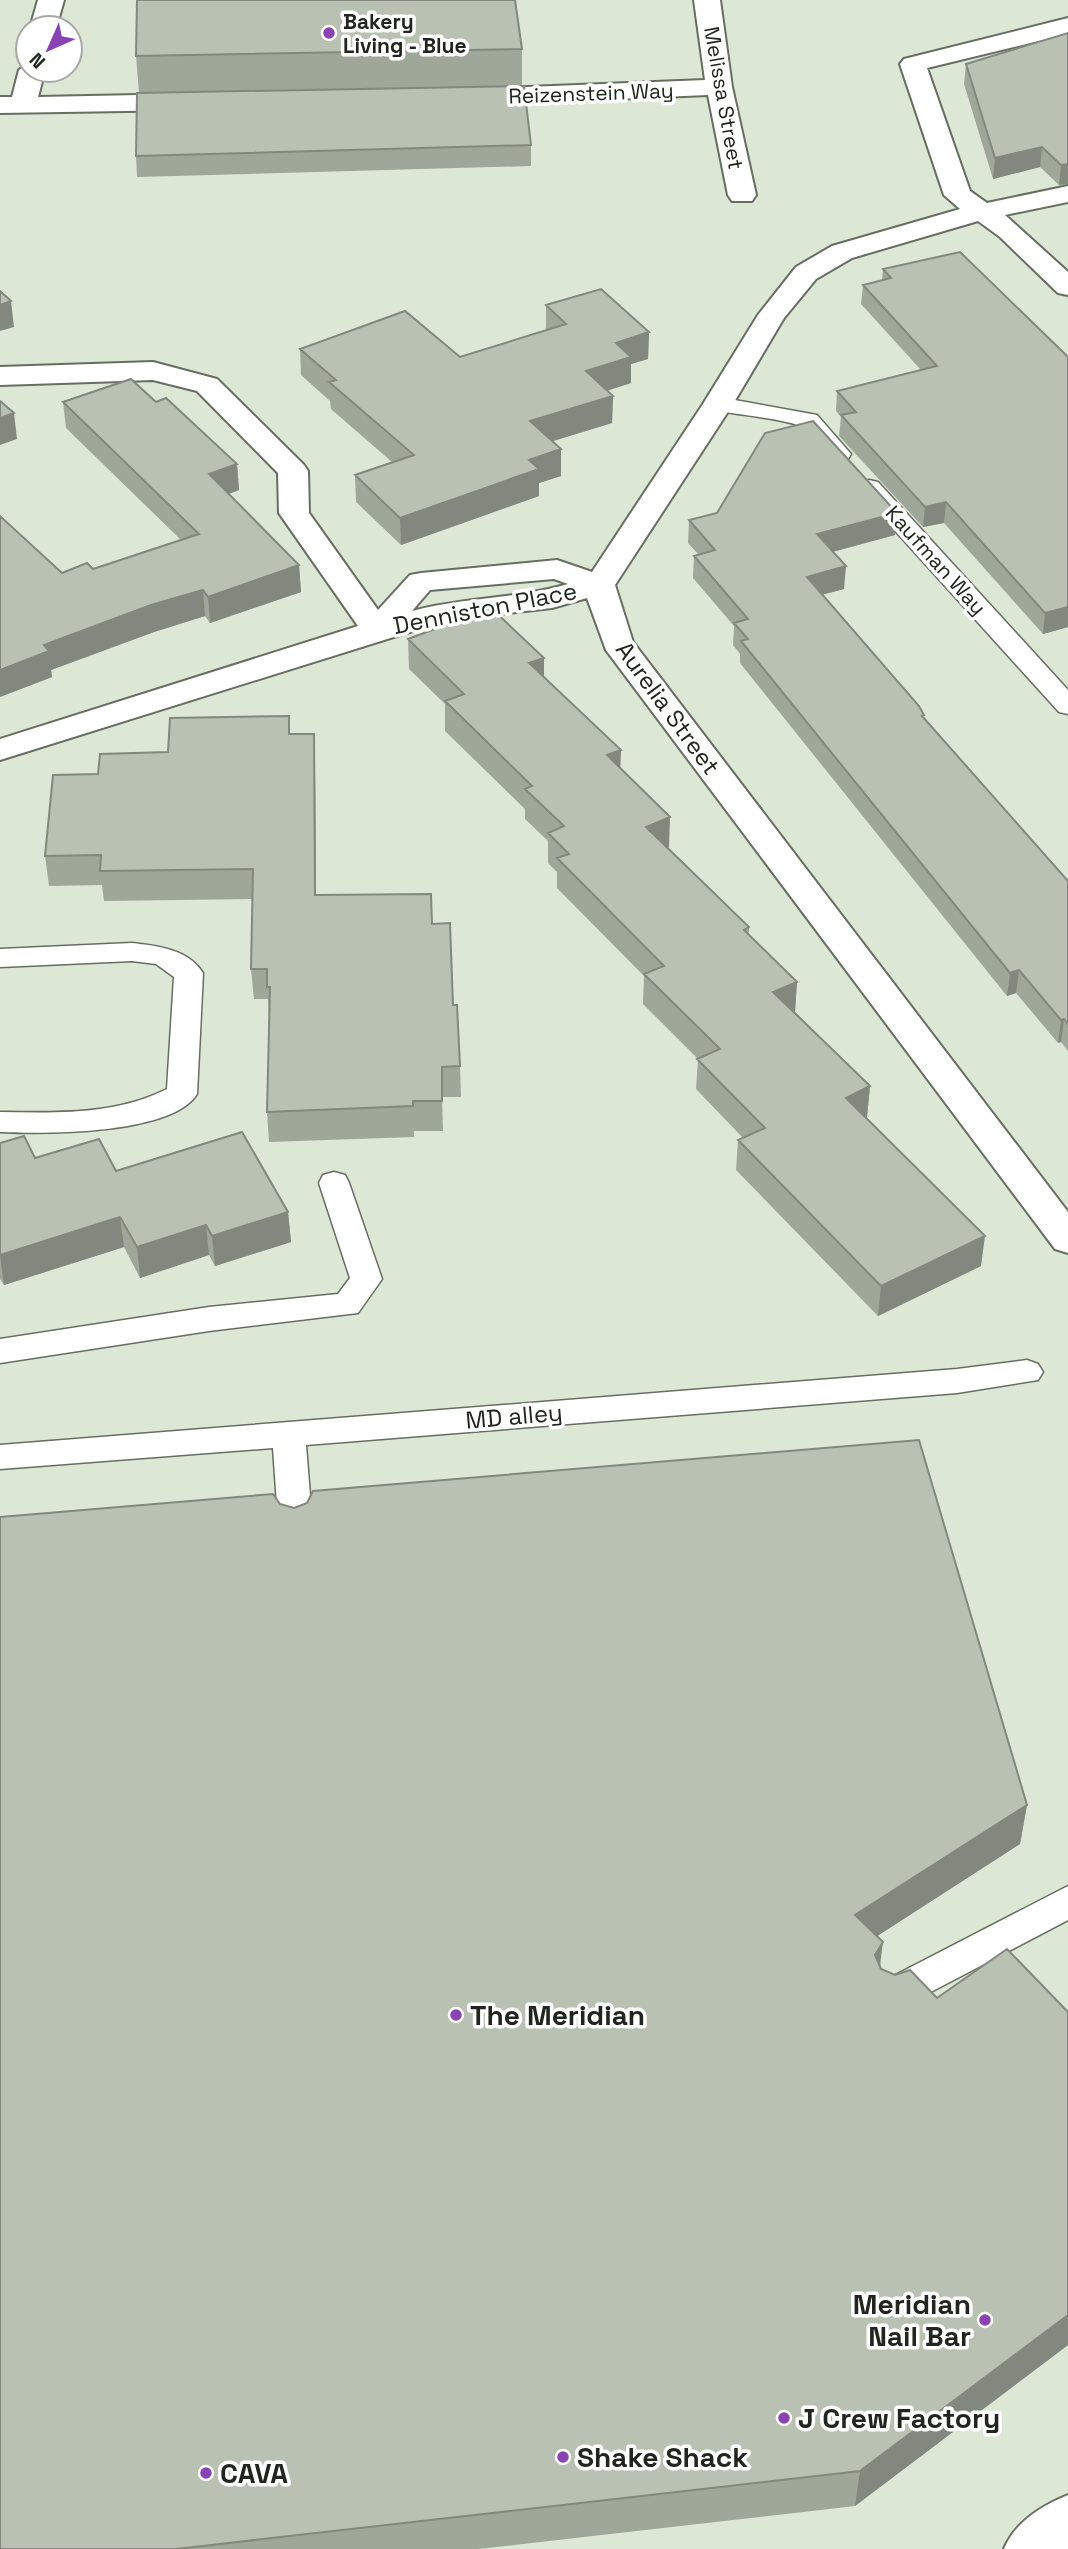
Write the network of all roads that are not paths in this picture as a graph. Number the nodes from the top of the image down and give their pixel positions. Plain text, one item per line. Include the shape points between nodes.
1 (707, 0) edge
2 (1068, 26) edge
3 (24, 84) edge
4 (719, 87) junction
5 (449, 98) edge
6 (215, 102) edge
7 (11, 105) edge
8 (1068, 194) edge
9 (742, 195) dead end
10 (982, 212) junction
11 (1068, 287) edge
12 (0, 376) edge
13 (718, 404) junction
14 (598, 585) junction
15 (377, 630) junction
16 (1068, 706) edge
17 (0, 750) edge
18 (0, 958) edge
19 (0, 1122) edge
20 (334, 1183) dead end
21 (1068, 1239) edge
22 (0, 1351) edge
23 (1027, 1372) dead end
24 (289, 1434) junction
25 (0, 1457) edge
26 (296, 1533) edge
27 (1068, 1903) edge
28 (891, 1995) edge
29 (1068, 2520) edge
30 (1030, 2549) edge

1 - 4 street, Melissa Street
2 - 10 street via 914,64 958,195
3 - 7 street
4 - 5 street, Reizenstein Way
4 - 9 street, Melissa Street
6 - 7 street
8 - 10 street
10 - 11 street via 1010,231
10 - 13 street via 842,251 806,273 772,315
12 - 15 street, Denniston Place via 153,372 207,385 293,471 294,513
13 - 14 street
13 - 16 lane, Kaufman Way via 808,420
14 - 15 street, Denniston Place via 552,599 446,611
14 - 21 street, Aurelia Street via 617,643
15 - 17 street, Denniston Place
18 - 19 lane via 132,952 163,956 188,973 182,1094 159,1108 72,1124
20 - 22 lane via 366,1279 347,1305 209,1319
23 - 24 lane, MD alley
24 - 25 lane, MD alley
24 - 26 lane
27 - 28 lane
29 - 30 street

